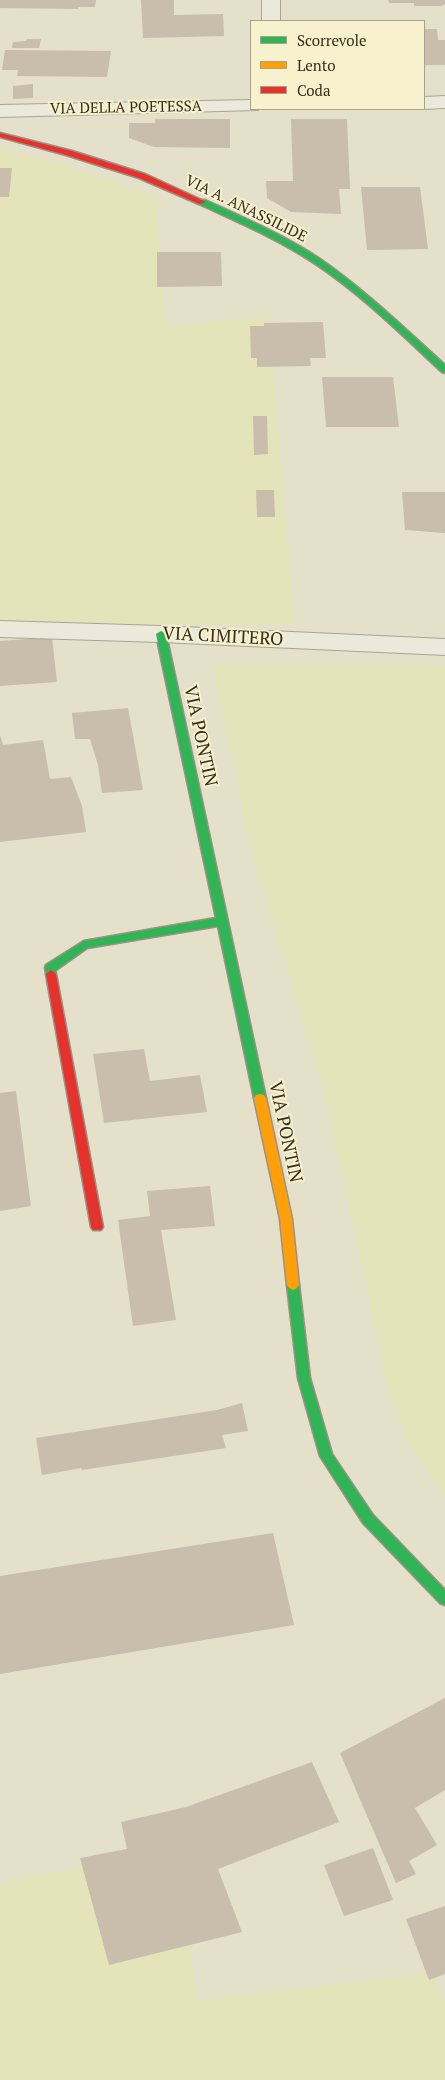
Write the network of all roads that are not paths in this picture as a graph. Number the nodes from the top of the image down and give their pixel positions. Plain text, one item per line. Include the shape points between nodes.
1 (271, 0) edge
2 (271, 20) edge
3 (445, 102) edge
4 (425, 103) edge
5 (250, 106) edge
6 (0, 111) edge
7 (0, 135) edge
8 (445, 370) edge
9 (0, 629) edge
10 (161, 634) junction
11 (445, 647) edge
12 (223, 921) junction
13 (98, 1227) dead end
14 (445, 1599) edge

1 - 2 street
3 - 4 street
5 - 6 street, VIA DELLA POETESSA
7 - 8 street, VIA A. ANASSILIDE via 142,176 244,221 299,250 359,293
9 - 10 street, VIA CIMITERO
10 - 11 street, VIA CIMITERO
10 - 12 street, VIA PONTIN
12 - 13 street via 84,945 50,968
12 - 14 street, VIA PONTIN via 286,1218 304,1378 326,1456 368,1519

